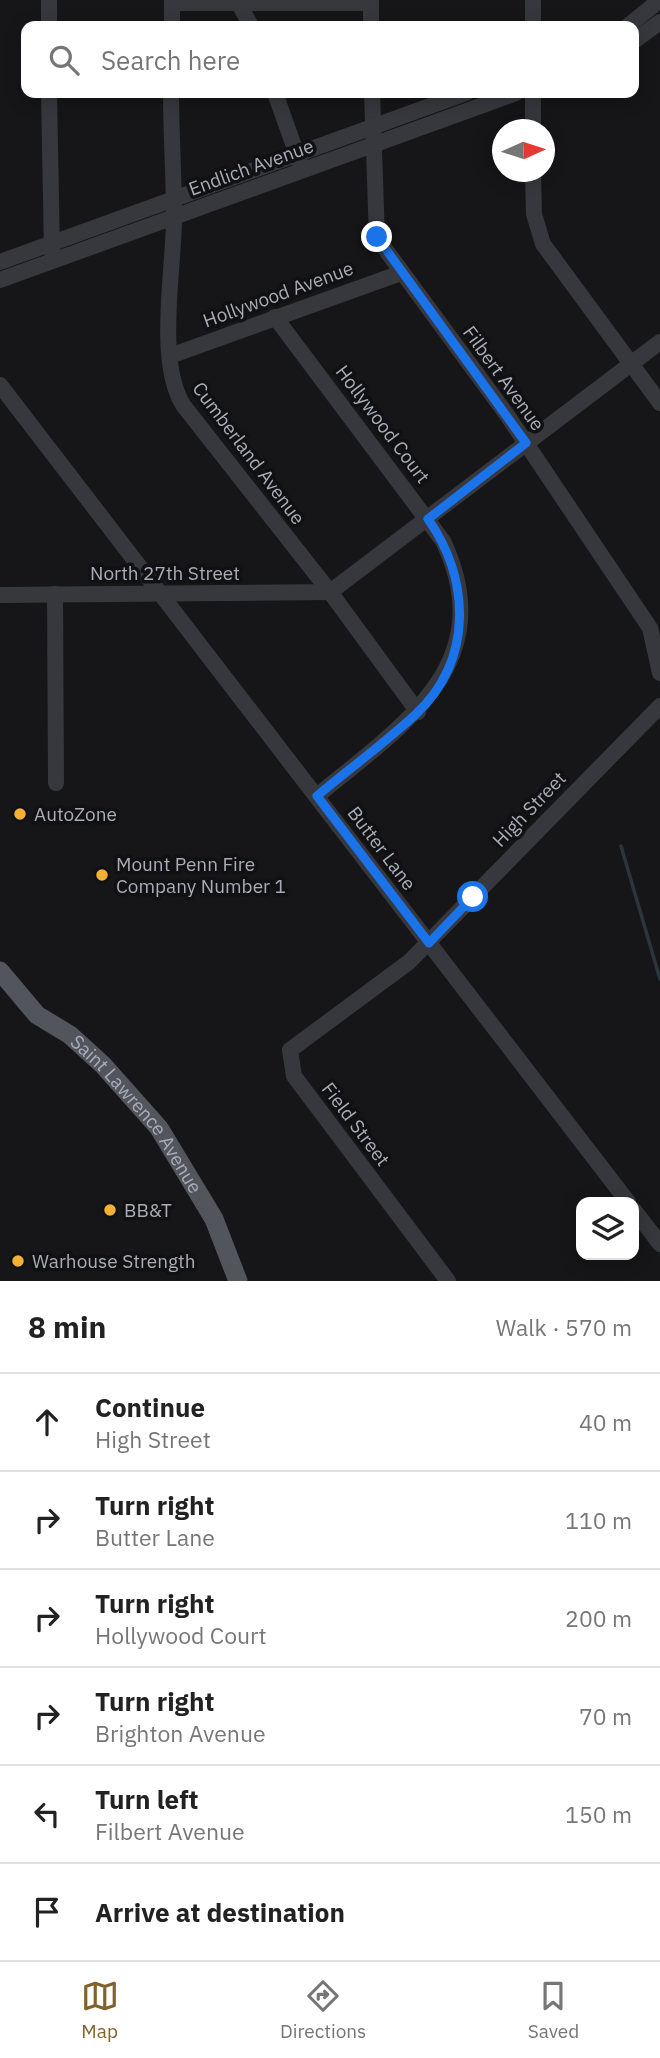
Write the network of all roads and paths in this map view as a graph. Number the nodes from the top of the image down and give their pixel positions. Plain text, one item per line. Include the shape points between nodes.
1 (49, 0) edge
2 (533, 0) edge
3 (660, 0) edge
4 (172, 2) edge
5 (371, 2) edge
6 (239, 4) junction
7 (49, 21) edge
8 (172, 21) edge
9 (248, 21) edge
10 (371, 21) edge
11 (533, 21) edge
12 (634, 21) edge
13 (660, 22) edge
14 (639, 37) edge
15 (49, 98) edge
16 (171, 98) edge
17 (277, 98) edge
18 (372, 98) edge
19 (452, 98) edge
20 (502, 98) edge
21 (533, 98) edge
22 (533, 119) edge
23 (372, 127) junction
24 (372, 146) junction
25 (297, 154) junction
26 (303, 171) junction
27 (533, 182) edge
28 (173, 199) junction
29 (174, 217) junction
30 (51, 244) junction
31 (52, 261) junction
32 (0, 262) edge
33 (401, 273) junction
34 (0, 280) edge
35 (275, 317) junction
36 (660, 342) edge
37 (170, 356) junction
38 (631, 362) junction
39 (0, 386) edge
40 (660, 403) edge
41 (526, 443) junction
42 (428, 519) junction
43 (330, 592) junction
44 (55, 594) junction
45 (160, 594) junction
46 (0, 595) edge
47 (660, 673) edge
48 (660, 706) edge
49 (418, 712) junction
50 (56, 783) dead end
51 (317, 796) junction
52 (429, 943) junction
53 (0, 971) edge
54 (354, 1004) joint
55 (624, 1197) edge
56 (639, 1217) edge
57 (660, 1244) edge
58 (238, 1281) edge
59 (448, 1281) edge

1 - 7 street
2 - 11 street
3 - 12 street
4 - 6 street
4 - 8 street
5 - 6 street
5 - 10 street
6 - 9 street
13 - 14 street
15 - 30 street
16 - 28 street, Cumberland Avenue
17 - 25 street
18 - 23 street, Filbert Avenue
19 - 23 street, Endlich Avenue
20 - 24 street, Endlich Avenue
21 - 22 street
23 - 24 street, Filbert Avenue
23 - 25 street, Endlich Avenue
24 - 26 street, Endlich Avenue
24 - 33 street, Filbert Avenue via 374,229
25 - 26 street
25 - 28 street, Endlich Avenue
26 - 29 street, Endlich Avenue
27 - 38 street via 534,214 543,244
28 - 29 street, Cumberland Avenue
28 - 30 street, Endlich Avenue
29 - 31 street, Endlich Avenue
29 - 37 street, Cumberland Avenue
30 - 31 street
30 - 32 street, Endlich Avenue
31 - 34 street, Endlich Avenue
33 - 35 street, Hollywood Avenue
33 - 41 street, Filbert Avenue
35 - 37 street, Hollywood Avenue
35 - 42 street, Hollywood Court
36 - 38 street
37 - 43 street, Cumberland Avenue via 173,386 183,405
38 - 40 street
38 - 41 street
39 - 45 street, Butter Lane
41 - 42 street
41 - 47 street, Filbert Avenue via 650,628
42 - 43 street
42 - 49 street, Hollywood Court via 453,564 460,623 445,673
43 - 45 street, North 27th Street
43 - 49 street, Cumberland Avenue
44 - 45 street, North 27th Street
44 - 46 street, North 27th Street
44 - 50 street
45 - 51 street, Butter Lane
48 - 52 street, High Street
49 - 51 street, Hollywood Court
51 - 52 street, Butter Lane
52 - 54 street, High Street
52 - 55 street, Butter Lane
53 - 58 main road, Saint Lawrence Avenue via 37,1015 70,1035 103,1065 159,1128 214,1219
54 - 59 street, Field Street via 290,1050 294,1076
56 - 57 street

